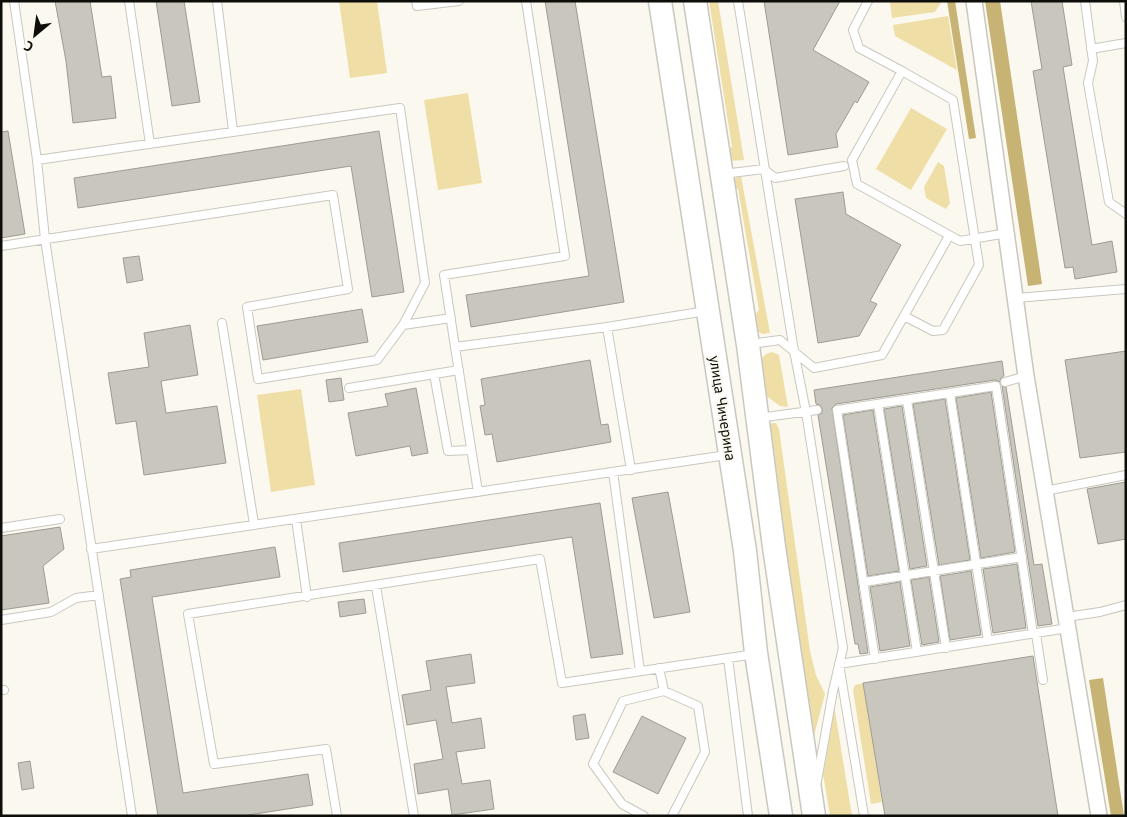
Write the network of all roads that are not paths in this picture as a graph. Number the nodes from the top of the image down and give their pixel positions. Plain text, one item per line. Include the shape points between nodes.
1 (14, 1) edge
2 (129, 1) edge
3 (217, 1) edge
4 (416, 1) edge
5 (459, 1) edge
6 (526, 1) edge
7 (660, 1) edge
8 (695, 1) edge
9 (738, 1) edge
10 (868, 1) edge
11 (974, 1) edge
12 (1085, 1) edge
13 (1124, 1) edge
14 (1126, 16) edge
15 (1126, 43) edge
16 (1091, 49) junction
17 (902, 71) junction
18 (233, 131) junction
19 (150, 144) junction
20 (37, 160) junction
21 (844, 166) dead end
22 (764, 169) junction
23 (722, 174) junction
24 (1126, 214) edge
25 (1007, 233) junction
26 (949, 236) junction
27 (45, 239) junction
28 (975, 239) junction
29 (1, 246) edge
30 (1126, 289) edge
31 (1016, 298) junction
32 (708, 311) junction
33 (904, 316) junction
34 (451, 318) junction
35 (222, 323) dead end
36 (403, 325) junction
37 (607, 327) junction
38 (748, 345) junction
39 (455, 347) junction
40 (794, 351) junction
41 (459, 370) junction
42 (434, 374) junction
43 (1026, 376) junction
44 (1005, 382) dead end
45 (349, 388) dead end
46 (950, 394) junction
47 (907, 400) junction
48 (878, 404) junction
49 (817, 410) dead end
50 (806, 412) junction
51 (756, 418) junction
52 (471, 450) junction
53 (730, 455) junction
54 (631, 470) junction
55 (613, 472) junction
56 (1126, 475) edge
57 (1045, 491) junction
58 (478, 492) junction
59 (60, 519) dead end
60 (296, 519) junction
61 (254, 524) junction
62 (1, 528) edge
63 (774, 547) junction
64 (91, 549) junction
65 (745, 551) junction
66 (1022, 558) junction
67 (976, 564) junction
68 (934, 571) junction
69 (905, 576) junction
70 (864, 582) junction
71 (376, 586) junction
72 (99, 595) junction
73 (307, 597) junction
74 (1126, 605) edge
75 (1, 620) edge
76 (1067, 623) junction
77 (1035, 634) junction
78 (988, 641) junction
79 (946, 648) junction
80 (917, 652) junction
81 (756, 653) junction
82 (728, 658) junction
83 (876, 659) junction
84 (839, 664) junction
85 (659, 668) junction
86 (640, 671) junction
87 (1043, 680) dead end
88 (664, 691) junction
89 (813, 811) edge
90 (132, 816) edge
91 (337, 816) edge
92 (414, 816) edge
93 (644, 816) edge
94 (672, 816) edge
95 (748, 816) edge
96 (781, 816) edge
97 (864, 816) edge
98 (1099, 816) edge

1 - 20 lane
2 - 19 lane
3 - 18 lane
4 - 5 lane via 417,6
6 - 34 lane via 565,256 444,276
7 - 32 main road, улица Чичерина
8 - 23 main road, улица Чичерина
9 - 22 lane
10 - 17 lane via 852,30 859,48
11 - 25 street
12 - 16 lane
13 - 14 lane
15 - 16 lane
16 - 24 lane via 1093,61 1088,83 1109,202
17 - 26 lane via 852,160 856,184
17 - 28 lane via 953,100
18 - 19 lane
18 - 36 lane via 400,108 425,283
19 - 20 lane
20 - 27 lane
21 - 22 lane via 775,178
22 - 23 lane
22 - 40 lane
23 - 38 main road, улица Чичерина
25 - 28 lane
25 - 31 street
26 - 28 lane via 960,242
26 - 33 lane
27 - 29 lane
27 - 36 lane via 332,195 348,289 247,307 258,378 376,360
27 - 64 lane
28 - 33 lane via 979,265 943,330 933,331
30 - 31 lane
31 - 43 street
32 - 37 lane
32 - 53 main road, улица Чичерина
33 - 40 lane via 882,355 814,368
34 - 36 lane
34 - 39 lane
35 - 61 lane
37 - 39 lane
37 - 54 lane
38 - 40 lane via 780,340
38 - 51 main road, улица Чичерина
39 - 41 lane
40 - 50 lane
41 - 42 lane
41 - 52 lane
42 - 45 lane
42 - 52 lane via 448,451
43 - 44 lane
43 - 57 street
46 - 47 lane
46 - 66 lane via 996,386
46 - 67 lane
47 - 48 lane
47 - 68 lane
48 - 69 lane
48 - 70 lane via 837,410
49 - 50 lane
50 - 51 lane
50 - 84 lane via 843,648
51 - 63 main road, улица Чичерина
52 - 58 lane
53 - 54 lane
53 - 65 main road, улица Чичерина
54 - 55 lane
55 - 58 lane
55 - 86 lane
56 - 57 lane
57 - 76 street
58 - 60 lane
59 - 62 lane
60 - 61 lane
60 - 73 lane
61 - 64 lane
63 - 65 main road
63 - 89 main road, улица Чичерина
64 - 72 lane
65 - 81 main road, улица Чичерина
66 - 67 lane
66 - 77 lane
67 - 68 lane
67 - 78 lane
68 - 69 lane
68 - 79 lane
69 - 70 lane
69 - 80 lane
70 - 83 lane
71 - 73 lane
71 - 86 lane via 540,559 562,683
71 - 92 lane
72 - 75 lane via 76,598 51,612
72 - 90 lane
73 - 91 lane via 188,614 214,764 326,749
74 - 76 lane
76 - 77 lane
76 - 98 street
77 - 78 lane
77 - 87 lane
78 - 79 lane
79 - 80 lane
80 - 83 lane
81 - 82 lane
81 - 96 main road, улица Чичерина
82 - 85 lane
82 - 95 lane
83 - 84 lane
84 - 89 lane
84 - 97 lane
85 - 86 lane
85 - 88 lane
88 - 93 lane via 623,702 594,764 622,804
88 - 94 lane via 698,706 705,752

